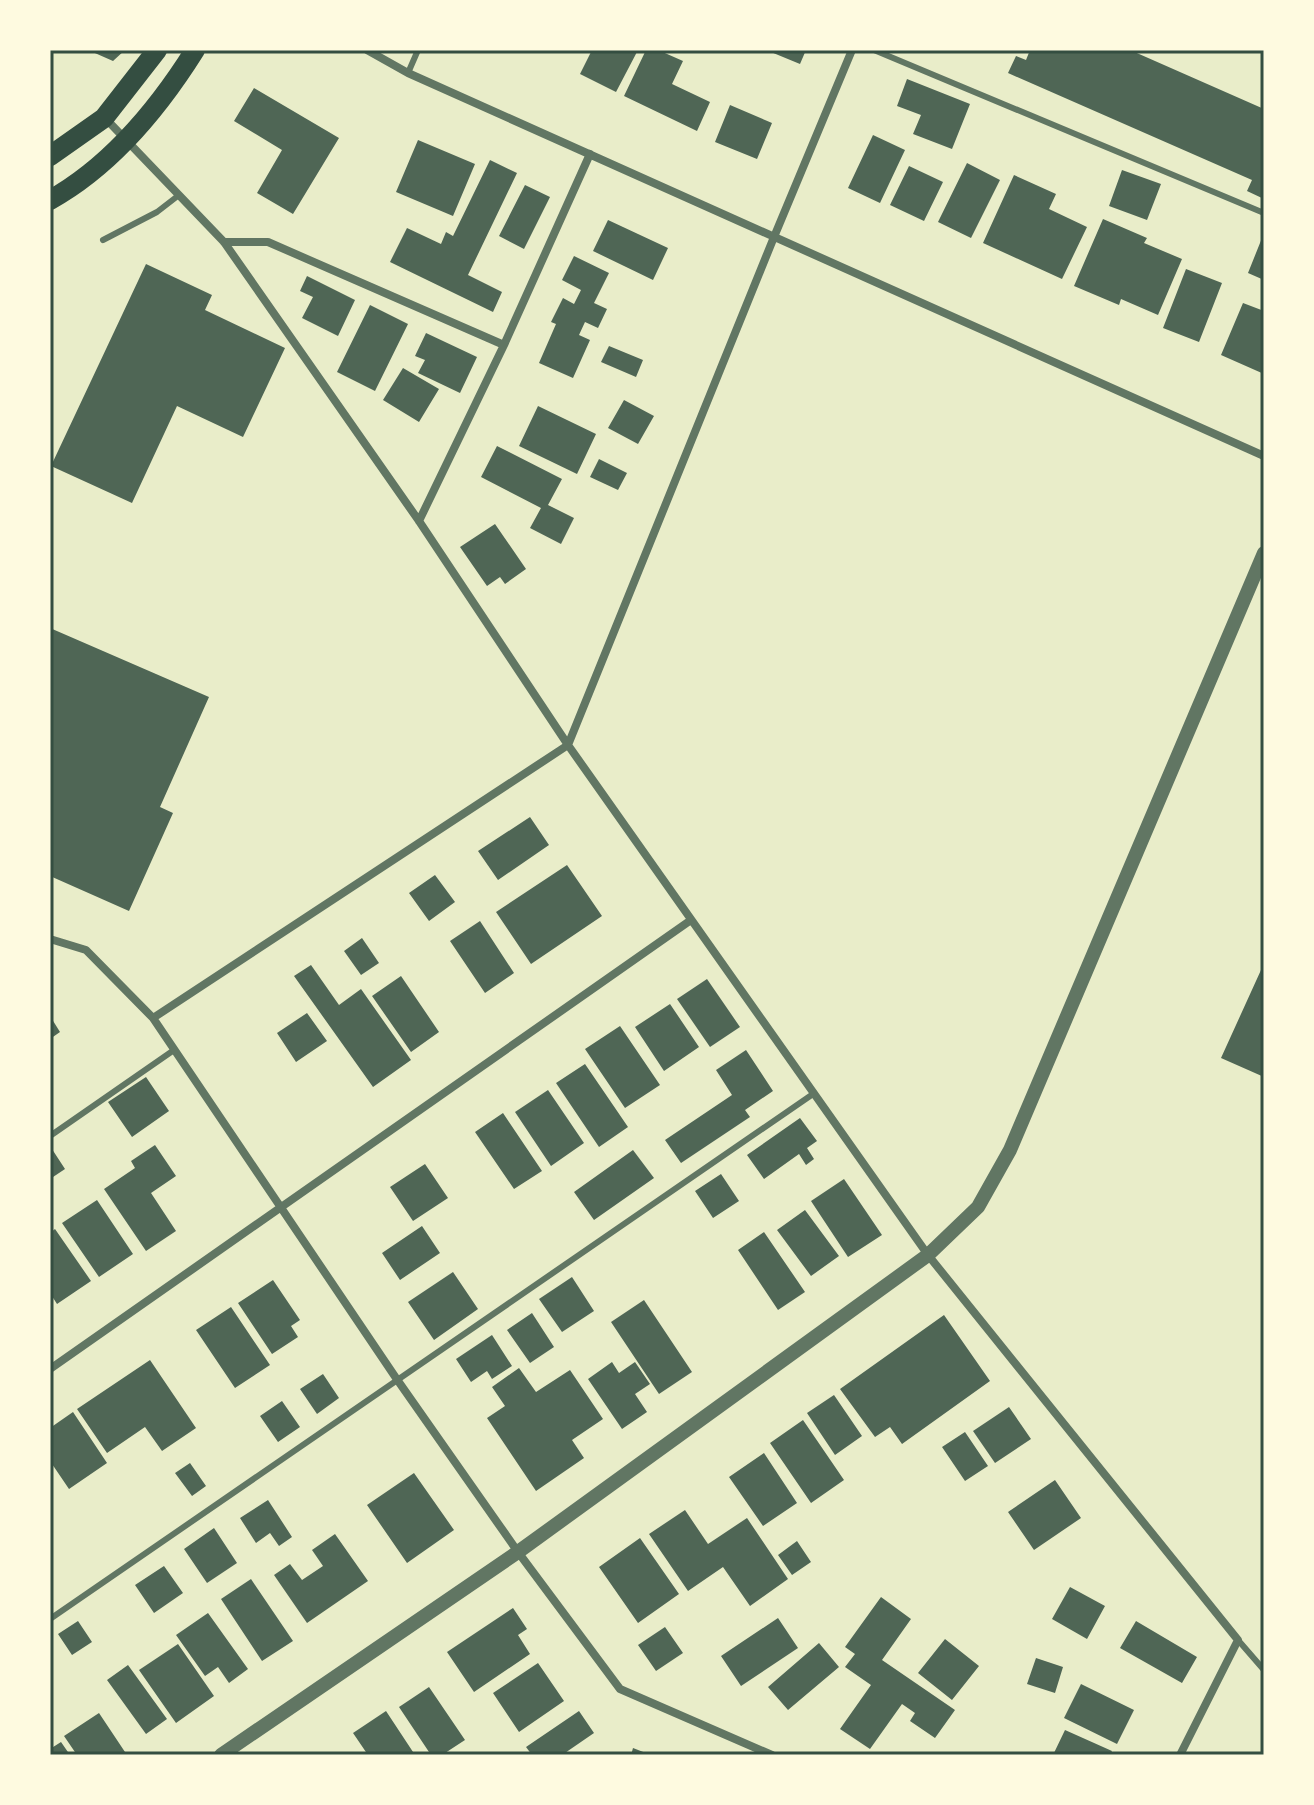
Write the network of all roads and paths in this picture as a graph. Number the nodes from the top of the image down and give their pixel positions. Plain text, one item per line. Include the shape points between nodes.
1 (157, 50) edge
2 (195, 50) edge
3 (367, 50) edge
4 (418, 50) edge
5 (852, 50) edge
6 (874, 50) edge
7 (408, 73) junction
8 (104, 118) junction
9 (128, 140) junction
10 (590, 154) junction
11 (50, 156) edge
12 (179, 195) junction
13 (50, 200) edge
14 (1264, 213) edge
15 (774, 237) junction
16 (103, 240) dead end
17 (224, 242) junction
18 (504, 345) junction
19 (1264, 456) edge
20 (419, 521) junction
21 (1264, 553) edge
22 (568, 745) junction
23 (691, 920) junction
24 (50, 939) edge
25 (153, 1018) junction
26 (174, 1050) junction
27 (813, 1094) junction
28 (50, 1136) edge
29 (279, 1208) junction
30 (928, 1255) junction
31 (50, 1369) edge
32 (396, 1378) junction
33 (518, 1552) junction
34 (50, 1619) edge
35 (1238, 1640) junction
36 (1264, 1670) edge
37 (751, 1751) edge
38 (221, 1755) edge
39 (772, 1755) edge
40 (1180, 1755) edge

1 - 8 main road
2 - 9 main road
3 - 7 street
4 - 7 lane
5 - 15 street
6 - 14 lane
7 - 10 street
8 - 9 street
8 - 11 main road
9 - 12 street
9 - 13 main road
10 - 15 street
10 - 18 street
12 - 16 lane
12 - 17 street
15 - 19 street
15 - 22 street
17 - 18 street via 268,242
17 - 20 street
18 - 20 street
20 - 22 street
21 - 30 street via 1010,1150 978,1207
22 - 23 street
22 - 25 street
23 - 27 street
23 - 29 street
24 - 25 street via 86,950
25 - 26 street
26 - 28 lane
26 - 29 street
27 - 30 street
27 - 32 lane
29 - 31 street
29 - 32 street
30 - 33 street
30 - 35 street
32 - 33 street
32 - 34 lane
33 - 37 street via 620,1689
33 - 38 street
35 - 36 lane
35 - 40 street
37 - 39 street

